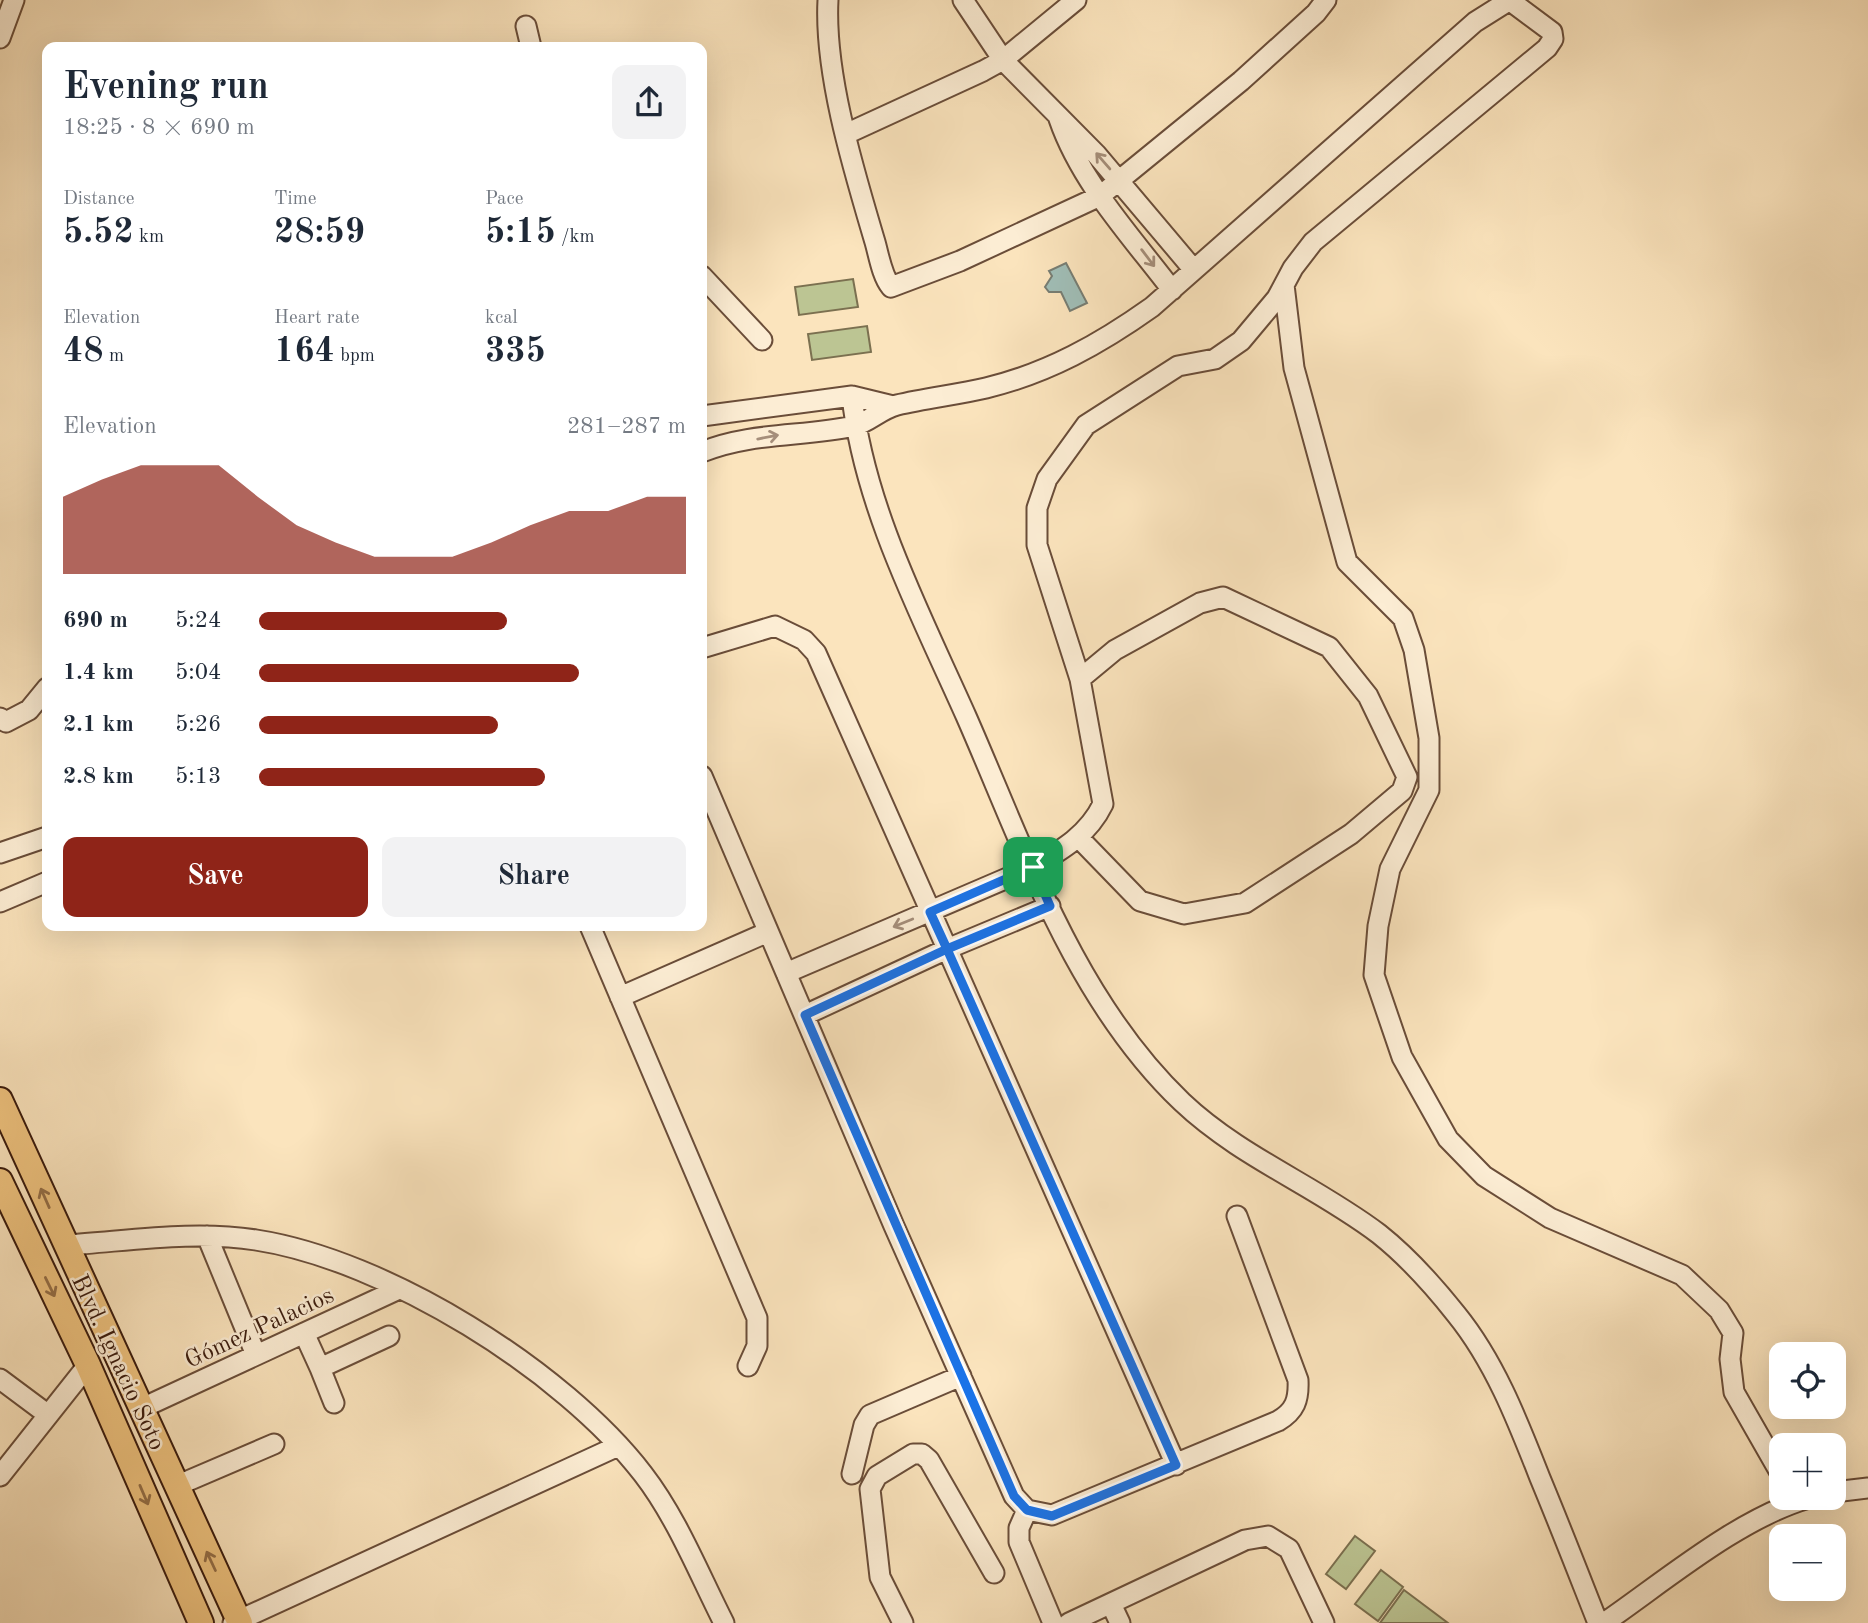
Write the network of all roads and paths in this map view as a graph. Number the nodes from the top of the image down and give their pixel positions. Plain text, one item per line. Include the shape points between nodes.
1 (14, 0) edge
2 (828, 0) edge
3 (963, 0) edge
4 (1076, 0) edge
5 (1326, 0) edge
6 (1486, 0) edge
7 (1510, 0) edge
8 (1475, 22) junction
9 (0, 38) edge
10 (1003, 60) junction
11 (1059, 119) junction
12 (846, 134) junction
13 (1121, 182) junction
14 (1100, 196) junction
15 (1151, 218) junction
16 (1130, 234) junction
17 (1194, 270) junction
18 (707, 281) edge
19 (1284, 285) junction
20 (1172, 290) junction
21 (762, 340) dead end
22 (852, 396) junction
23 (893, 406) junction
24 (707, 415) edge
25 (855, 426) junction
26 (707, 450) edge
27 (707, 646) edge
28 (1080, 679) junction
29 (42, 694) edge
30 (0, 718) edge
31 (707, 788) edge
32 (1078, 837) junction
33 (42, 839) edge
34 (0, 853) edge
35 (1033, 867) junction
36 (42, 884) edge
37 (0, 902) edge
38 (1050, 906) junction
39 (930, 912) junction
40 (592, 931) edge
41 (768, 932) junction
42 (947, 949) junction
43 (786, 973) junction
44 (620, 997) junction
45 (805, 1015) junction
46 (0, 1100) edge
47 (0, 1181) edge
48 (1237, 1216) dead end
49 (207, 1236) junction
50 (66, 1245) junction
51 (399, 1289) junction
52 (304, 1333) junction
53 (390, 1336) dead end
54 (256, 1355) junction
55 (88, 1365) junction
56 (748, 1366) dead end
57 (320, 1368) junction
58 (961, 1376) junction
59 (0, 1379) edge
60 (334, 1403) dead end
61 (140, 1409) junction
62 (47, 1415) junction
63 (274, 1444) dead end
64 (618, 1446) junction
65 (1769, 1453) edge
66 (1176, 1465) junction
67 (852, 1474) dead end
68 (0, 1476) edge
69 (176, 1486) junction
70 (1868, 1488) edge
71 (1846, 1491) edge
72 (1027, 1510) junction
73 (1776, 1510) edge
74 (994, 1573) dead end
75 (1111, 1604) junction
76 (237, 1622) edge
77 (201, 1623) edge
78 (724, 1623) edge
79 (903, 1623) edge
80 (1053, 1623) edge
81 (1069, 1623) edge
82 (1120, 1623) edge
83 (1324, 1623) edge
84 (1598, 1623) edge
85 (1604, 1623) edge

1 - 9 street
2 - 12 street via 830,48
3 - 10 street
4 - 10 street
5 - 13 street via 1241,81
6 - 8 street
7 - 8 street
7 - 19 street via 1552,32 1547,48 1313,242
8 - 17 street
10 - 11 street
10 - 12 street
13 -> 11 street via 1077,132
11 - 14 street via 1067,142
12 - 14 street via 891,287 960,261
13 - 14 street
13 - 15 street
14 - 16 street
15 - 16 street
15 - 17 street
16 -> 20 street
17 - 20 street
18 - 21 street
19 - 28 street via 1241,341 1215,359 1178,366 1086,425 1047,479 1037,508 1037,545
19 - 65 street via 1294,368 1347,562 1403,618 1414,650 1429,738 1429,790 1390,869 1378,926 1374,975 1402,1057 1448,1139 1484,1176 1550,1218 1682,1275 1719,1310 1733,1333 1734,1392
20 - 23 street via 1115,333 1031,375
22 - 23 street
22 - 24 street
22 - 25 street
23 - 25 street
26 -> 25 street via 796,431
25 - 35 street via 882,518
27 - 39 street via 775,626 804,640 816,653
28 - 32 street via 1103,804 1095,821
28 - 32 street via 1115,650 1200,603 1223,597 1329,647 1368,696 1407,777 1402,791 1351,834 1245,903 1184,914 1140,901
29 - 30 street via 29,710 6,723
31 - 41 street
32 - 35 street
33 - 34 street
35 - 38 street
35 - 39 street
36 - 37 street
38 - 42 street
38 - 84 street via 1111,1020 1144,1064 1183,1104 1216,1132 1378,1233 1414,1265 1459,1317 1489,1363 1519,1426
39 - 42 street
39 -> 43 street
40 - 44 street
41 - 43 street
41 - 44 street
42 - 45 street
42 - 66 street
43 - 45 street
44 - 56 street via 757,1318 757,1346
45 - 58 street
50 -> 46 main road, Blvd. Ignacio Soto
47 -> 55 main road, Blvd. Ignacio Soto
48 - 66 street via 1298,1380 1299,1395 1289,1414 1278,1421
49 - 50 street
49 - 51 street via 257,1240 306,1251
49 - 54 street
50 - 61 main road, Blvd. Ignacio Soto
51 - 52 street, Gómez Palacios
51 - 64 street via 517,1358
52 - 54 street, Gómez Palacios
52 - 57 street
53 - 57 street
54 - 61 street, Gómez Palacios
55 - 62 street
55 -> 77 main road, Blvd. Ignacio Soto
57 - 60 street
58 - 67 street via 870,1415
58 - 72 street via 1014,1496
59 - 62 street
61 - 69 main road, Blvd. Ignacio Soto
62 - 68 street
63 - 69 street
64 - 76 street
64 - 78 street via 644,1475
66 - 72 street via 1052,1516
76 -> 69 main road, Blvd. Ignacio Soto
70 - 71 street
72 - 80 street via 1019,1542
73 - 85 street
74 - 79 street via 929,1460 913,1454 877,1476 870,1489 880,1577
75 - 81 street
75 - 82 street
75 - 83 street via 1245,1540 1268,1536 1289,1549

